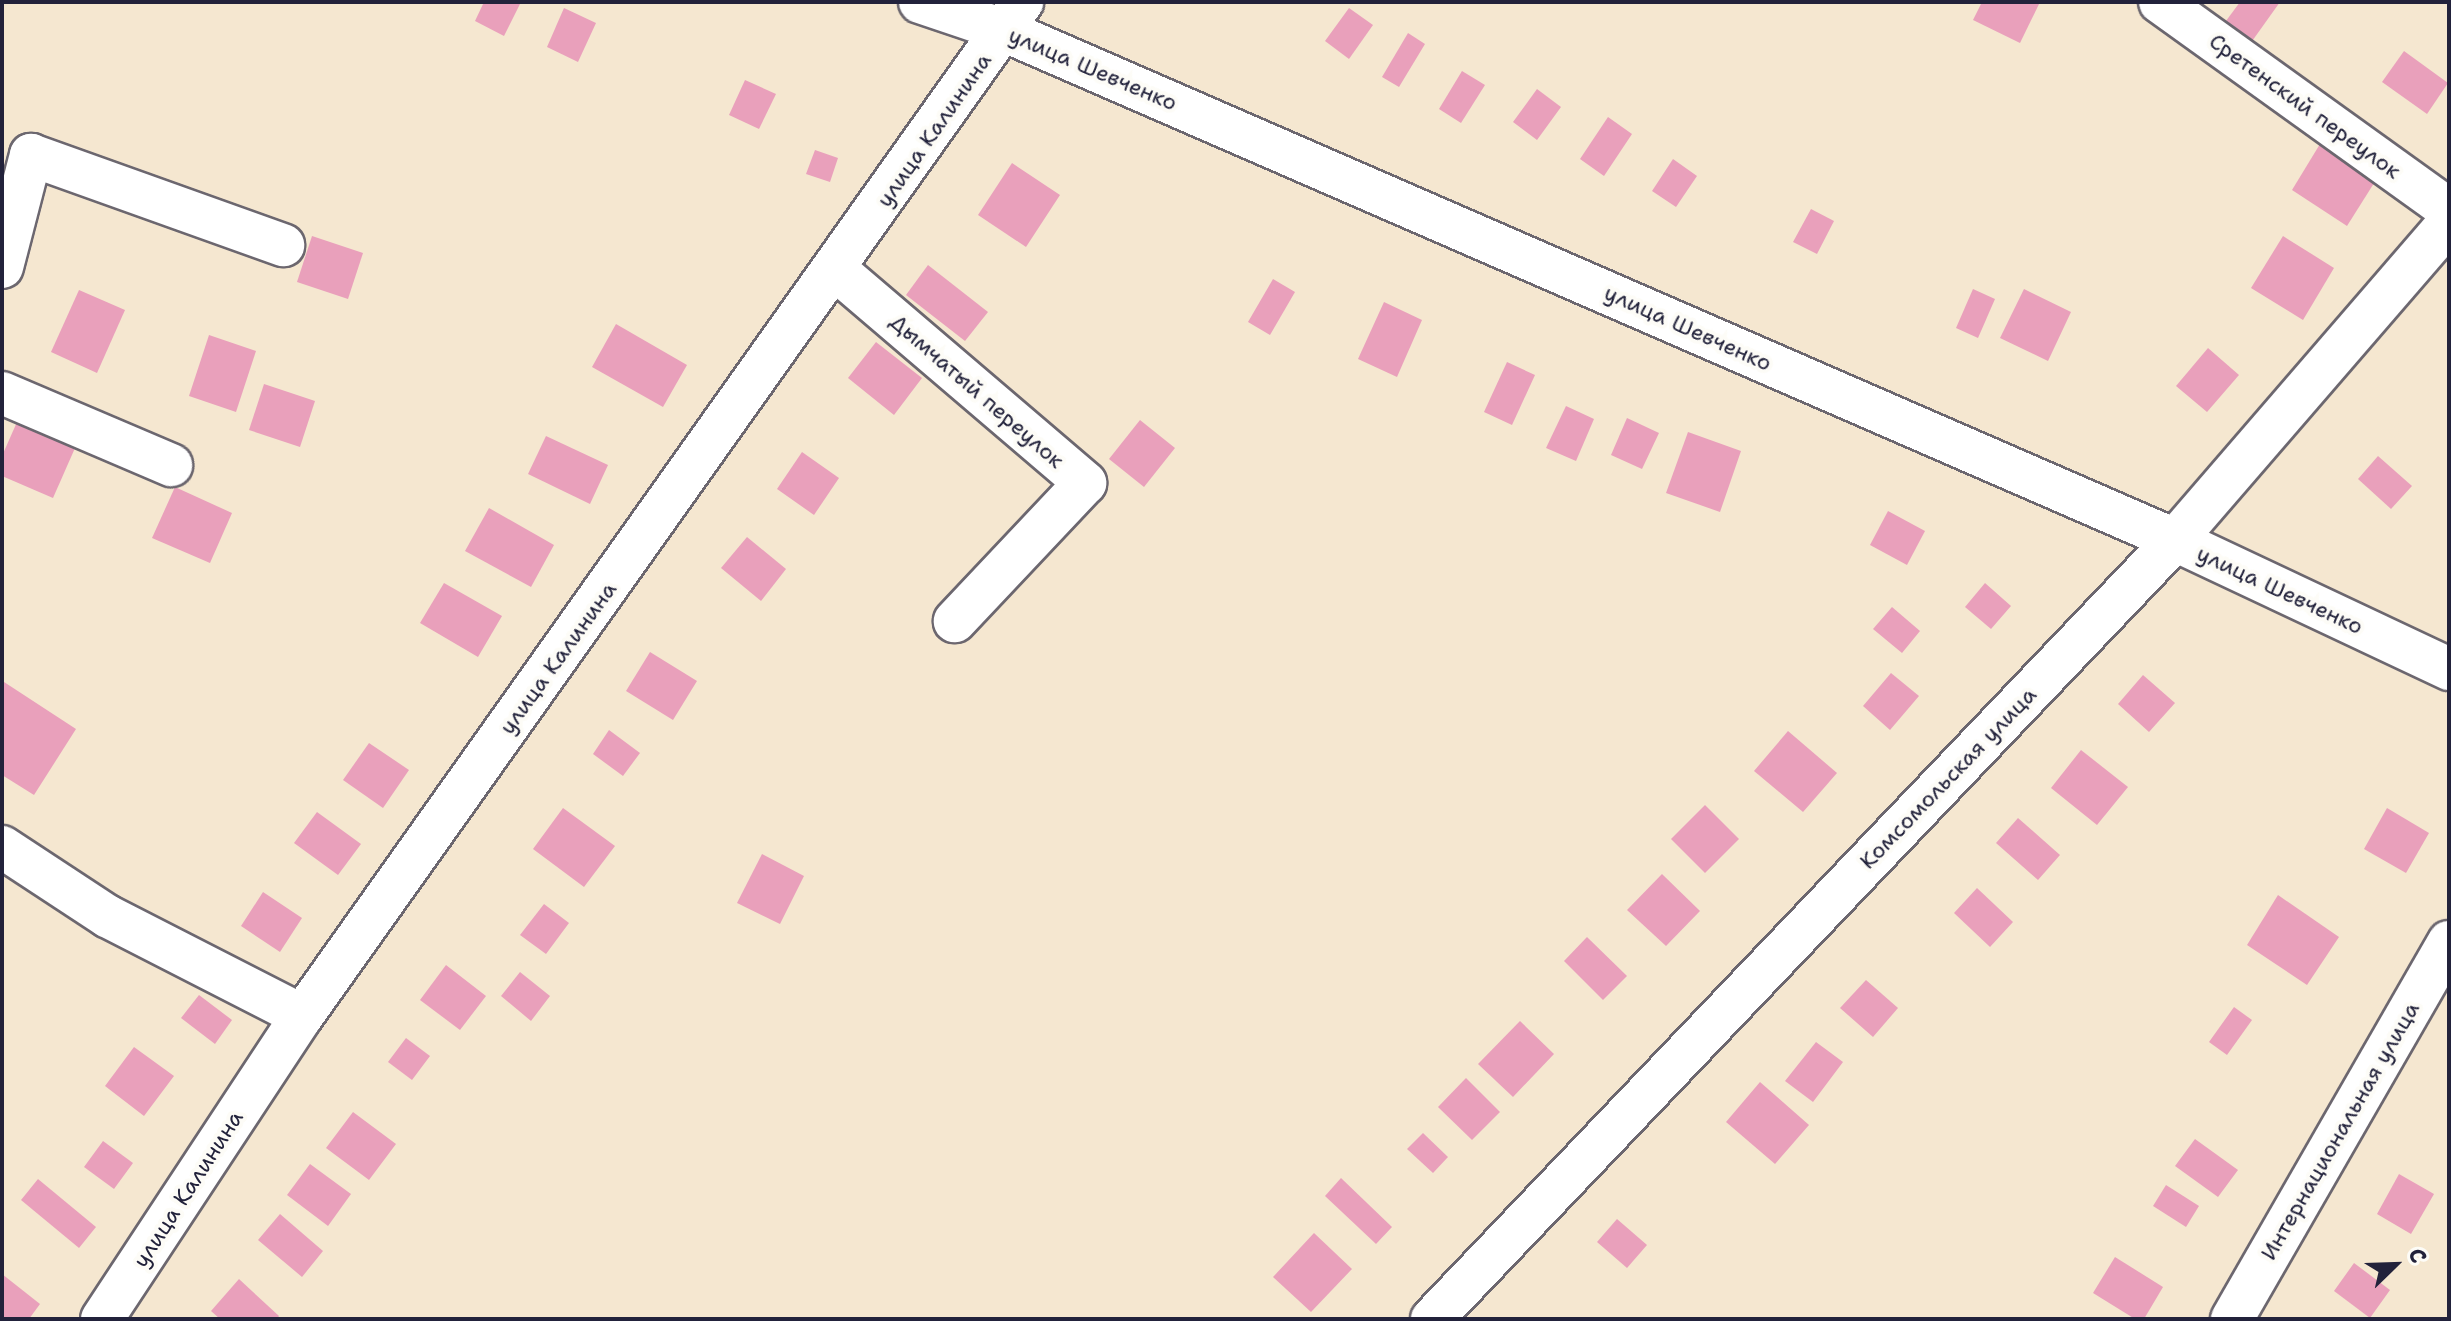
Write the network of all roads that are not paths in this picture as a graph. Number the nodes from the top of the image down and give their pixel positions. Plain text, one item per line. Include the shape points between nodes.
1 (920, 2) edge
2 (2160, 2) edge
3 (1013, 16) edge
4 (2449, 210) edge
5 (2449, 223) edge
6 (283, 245) dead end
7 (2, 267) edge
8 (836, 270) junction
9 (2, 393) edge
10 (171, 465) dead end
11 (2175, 540) junction
12 (955, 621) dead end
13 (2449, 669) edge
14 (2, 847) edge
15 (2449, 942) edge
16 (302, 1016) junction
17 (102, 1319) edge
18 (1432, 1319) edge
19 (2232, 1319) edge

1 - 3 street, улица Шевченко
2 - 4 street, Сретенский переулок
3 - 8 street, улица Калинина
3 - 11 street, улица Шевченко
5 - 11 street, Комсомольская улица
6 - 7 street via 31,155
8 - 12 street, Дымчатый переулок via 1085,483
8 - 16 street, улица Калинина
9 - 10 street
11 - 13 street, улица Шевченко
11 - 18 street, Комсомольская улица
14 - 16 street via 107,916
15 - 19 street, Интернациональная улица
16 - 17 street, улица Калинина

